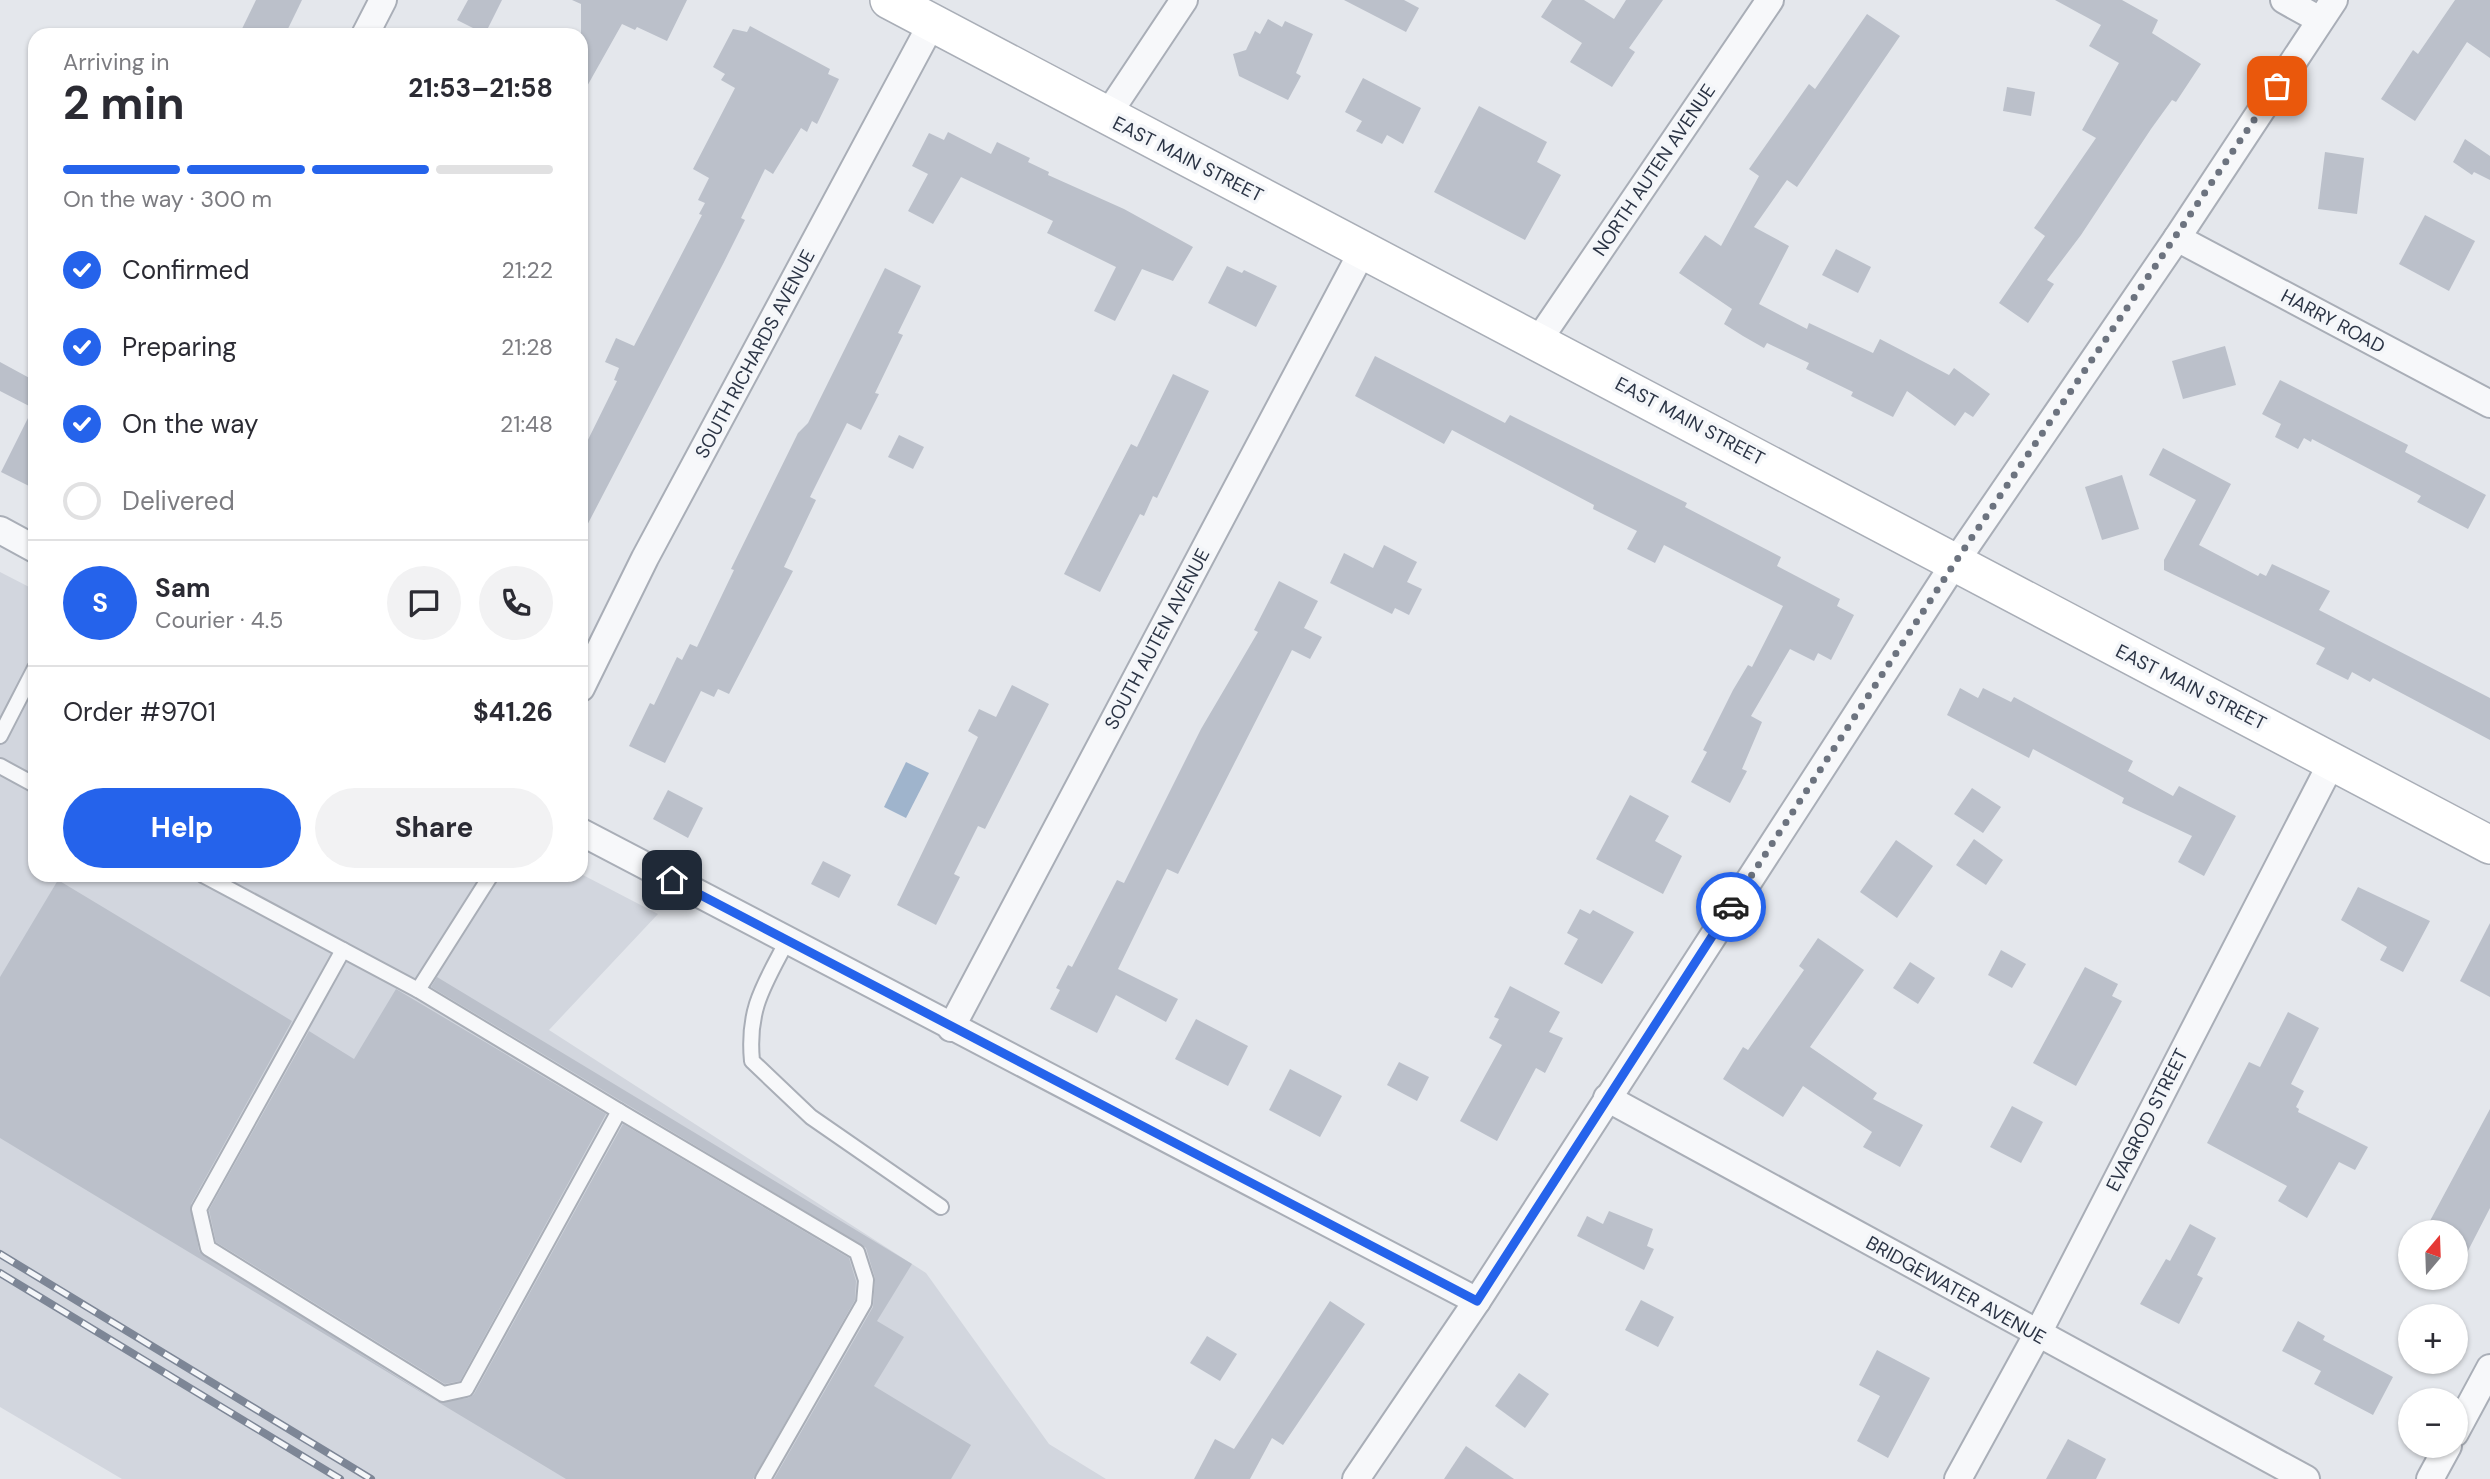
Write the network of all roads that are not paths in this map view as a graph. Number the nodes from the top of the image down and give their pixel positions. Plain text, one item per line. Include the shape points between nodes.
1 (383, 0) edge
2 (889, 0) edge
3 (1184, 0) edge
4 (1770, 0) edge
5 (2284, 0) edge
6 (2327, 10) edge
7 (932, 23) junction
8 (369, 28) edge
9 (1106, 117) junction
10 (2176, 239) junction
11 (1363, 250) junction
12 (1538, 341) junction
13 (2490, 404) edge
14 (0, 530) edge
15 (28, 545) edge
16 (1956, 561) junction
17 (588, 674) edge
18 (28, 681) edge
19 (0, 736) edge
20 (2333, 760) junction
21 (0, 766) edge
22 (28, 781) edge
23 (588, 836) edge
24 (2490, 845) edge
25 (216, 882) edge
26 (487, 882) edge
27 (787, 941) junction
28 (343, 950) junction
29 (418, 990) junction
30 (951, 1028) junction
31 (1607, 1098) junction
32 (619, 1111) junction
33 (941, 1207) dead end
34 (1477, 1301) junction
35 (2037, 1335) junction
36 (2490, 1368) edge
37 (2468, 1409) edge
38 (2441, 1458) edge
39 (764, 1479) edge
40 (1356, 1479) edge
41 (1958, 1479) edge
42 (2306, 1479) edge
43 (2430, 1479) edge

1 - 8 street
2 - 7 street, EAST MAIN STREET
3 - 9 street
4 - 12 street, NORTH AUTEN AVENUE
5 - 6 street
6 - 10 street
7 - 9 street, EAST MAIN STREET
7 - 17 street, SOUTH RICHARDS AVENUE
9 - 11 street, EAST MAIN STREET
10 - 13 street, HARRY ROAD
10 - 16 street
11 - 12 street, EAST MAIN STREET
11 - 30 street, SOUTH AUTEN AVENUE
12 - 16 street, EAST MAIN STREET
14 - 15 street
16 - 20 street, EAST MAIN STREET
16 - 31 street
18 - 19 lane
20 - 24 street, EAST MAIN STREET
20 - 35 street, EVAGROD STREET
21 - 22 lane
23 - 27 street
25 - 28 lane
26 - 29 lane
27 - 30 street
27 - 33 lane via 758,997 749,1031 752,1061 811,1117
28 - 29 lane
28 - 32 lane via 199,1209 208,1248 443,1394 466,1389
29 - 32 lane
30 - 34 street
31 - 34 street
31 - 35 street, BRIDGEWATER AVENUE
32 - 39 lane via 857,1252 866,1280 864,1303
34 - 40 street
35 - 41 street, EVAGROD STREET
35 - 42 street, BRIDGEWATER AVENUE
36 - 37 street
38 - 43 street

